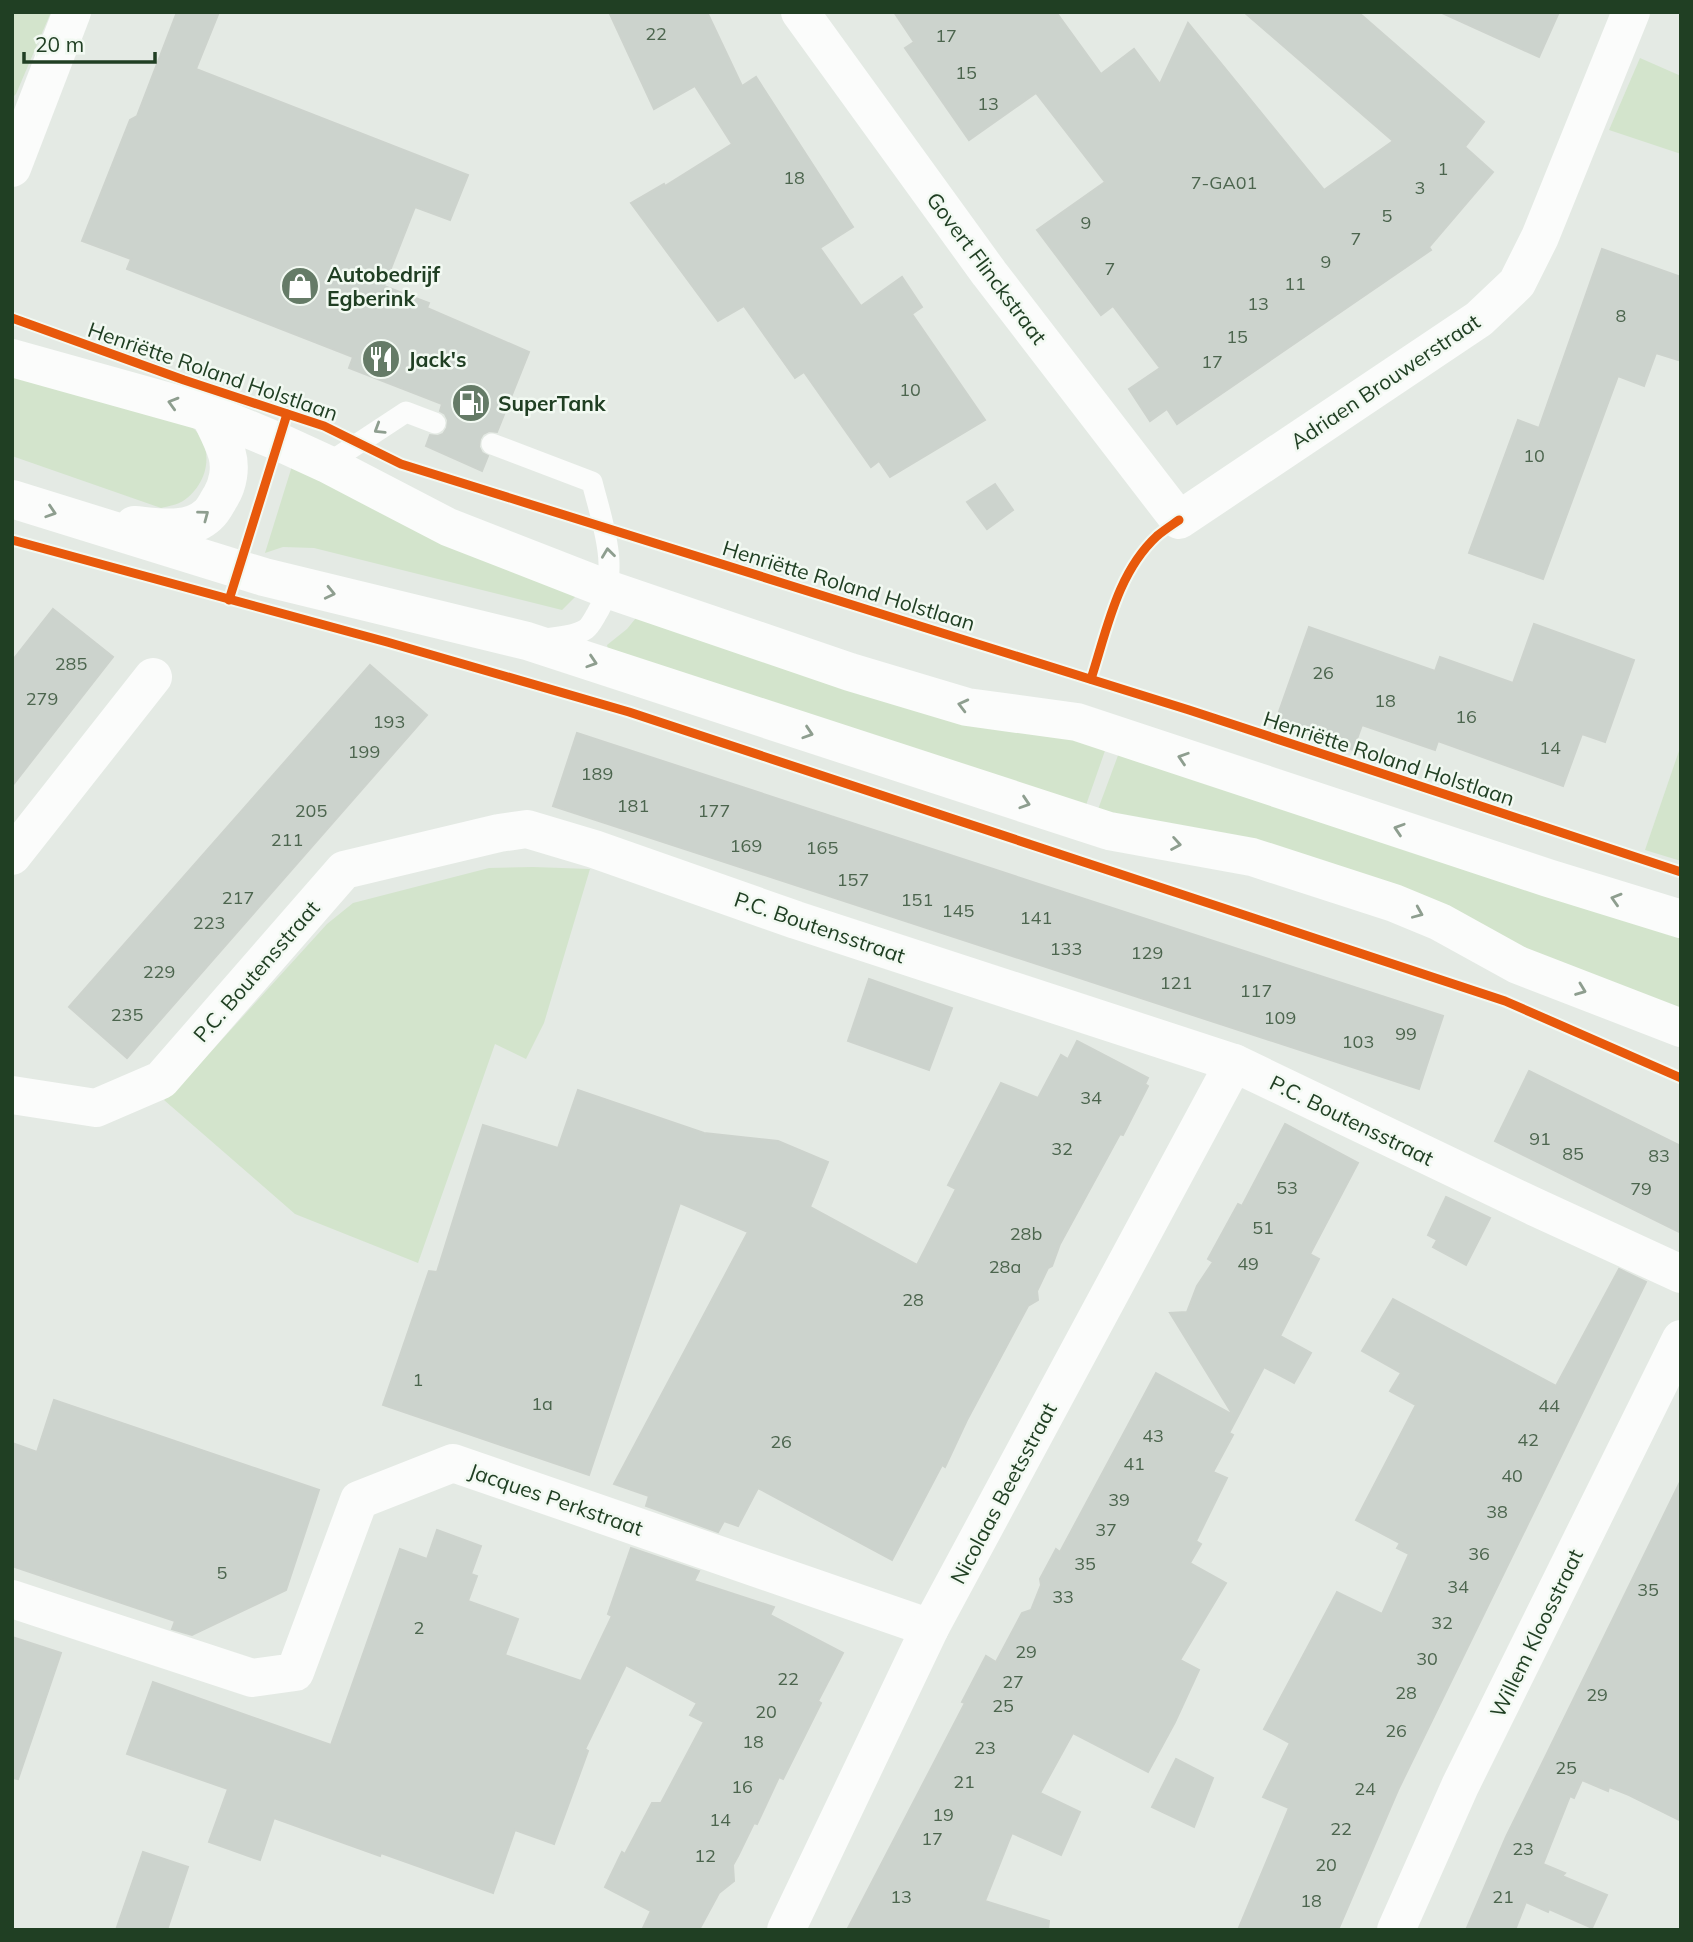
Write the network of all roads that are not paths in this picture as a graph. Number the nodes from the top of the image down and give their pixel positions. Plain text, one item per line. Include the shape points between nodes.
1 (72, 12) edge
2 (800, 12) edge
3 (1630, 12) edge
4 (15, 155) edge
5 (12, 358) edge
6 (209, 413) junction
7 (435, 423) dead end
8 (492, 444) dead end
9 (327, 464) junction
10 (12, 499) edge
11 (1179, 520) joint
12 (90, 524) junction
13 (607, 589) junction
14 (527, 640) junction
15 (153, 677) dead end
16 (12, 856) edge
17 (1681, 919) edge
18 (1681, 1028) edge
19 (1234, 1063) junction
20 (12, 1095) edge
21 (1681, 1274) edge
22 (1681, 1339) edge
23 (12, 1599) edge
24 (930, 1628) junction
25 (786, 1930) edge
26 (1396, 1930) edge

1 - 4 street
2 - 11 street, Govert Flinckstraat via 989,273
3 - 11 street, Adriaen Brouwerstraat via 1517,283 1479,319
6 -> 5 street, Henriëtte Roland Holstlaan
6 - 9 street, Henriëtte Roland Holstlaan
12 -> 6 street via 174,528 209,514 225,490 228,469
7 -> 9 lane via 407,412
13 -> 8 lane via 610,562 592,482
9 - 13 street, Henriëtte Roland Holstlaan via 448,527
10 -> 12 street
12 -> 14 street via 264,577
13 - 14 lane via 586,629
17 -> 13 street, Henriëtte Roland Holstlaan via 1076,722 967,707
14 -> 18 street via 1109,831 1252,857 1394,903 1440,922 1518,965
15 - 16 street
19 - 20 street, P.C. Boutensstraat via 527,830 344,870 161,1080 96,1108
19 - 21 street, P.C. Boutensstraat
19 - 24 street, Nicolaas Beetsstraat
22 - 26 street, Willem Kloosstraat via 1460,1786
23 - 24 street, Jacques Perkstraat via 252,1678 295,1672 359,1500 453,1463
24 - 25 street, Nicolaas Beetsstraat

